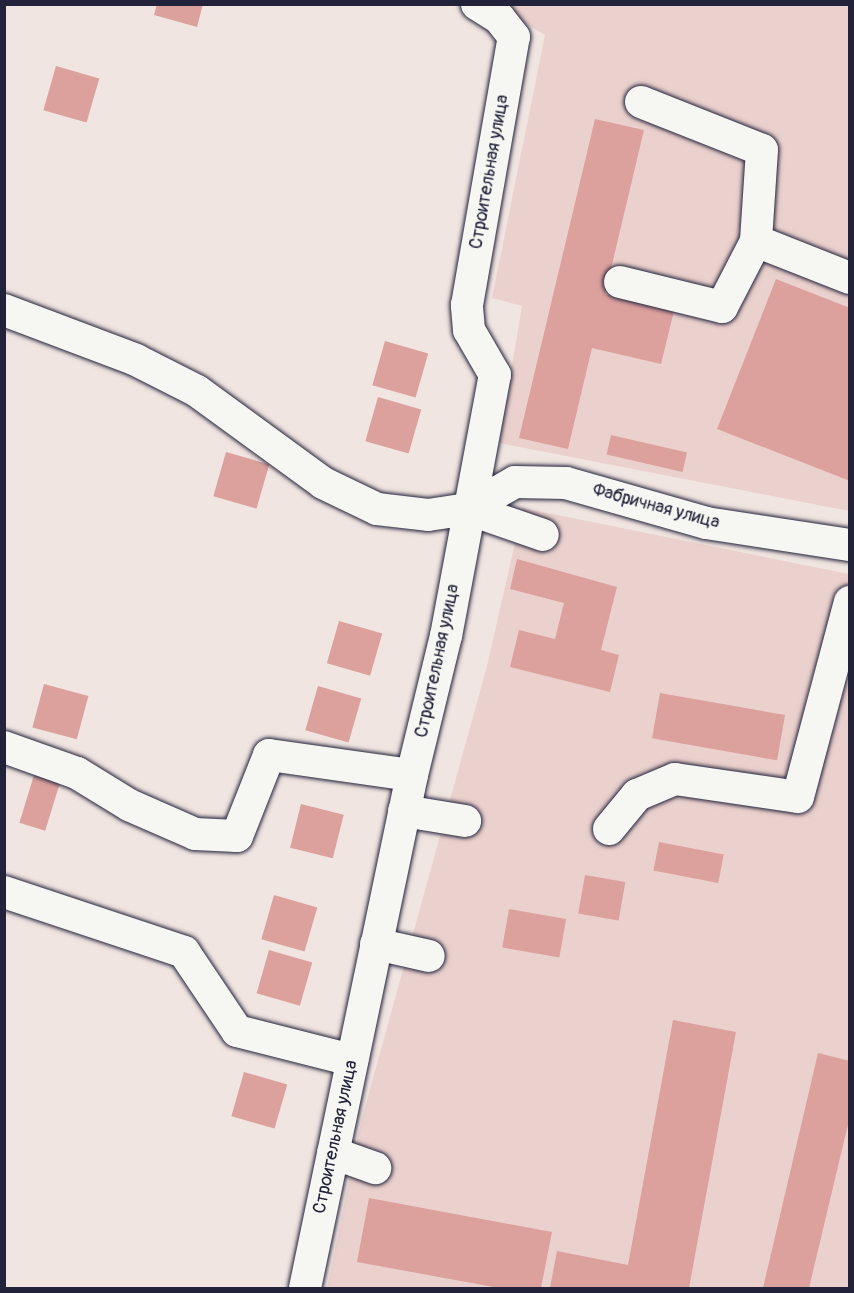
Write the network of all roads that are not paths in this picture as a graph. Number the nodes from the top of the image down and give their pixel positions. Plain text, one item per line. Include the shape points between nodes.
1 (477, 4) edge
2 (641, 102) dead end
3 (756, 241) junction
4 (849, 278) edge
5 (620, 282) dead end
6 (4, 310) edge
7 (468, 509) junction
8 (543, 535) dead end
9 (849, 545) edge
10 (849, 602) edge
11 (4, 747) edge
12 (412, 775) junction
13 (404, 811) junction
14 (465, 821) dead end
15 (609, 829) dead end
16 (4, 892) edge
17 (376, 944) junction
18 (429, 957) dead end
19 (352, 1060) junction
20 (333, 1153) junction
21 (375, 1168) dead end
22 (304, 1288) edge

1 - 7 street, Строительная улица via 499,18 514,37 467,305 469,330 495,375
2 - 3 street via 762,150
3 - 4 street
3 - 5 street via 722,307
6 - 7 street via 136,360 197,391 323,483 377,509 428,515
7 - 8 street
7 - 9 street, Фабричная улица via 515,482 566,483 706,523
7 - 12 street, Строительная улица via 446,636
10 - 15 street via 798,797 675,779 637,795
11 - 12 street via 77,773 129,805 195,834 237,836 269,754
12 - 13 street, Строительная улица
13 - 14 street
13 - 17 street, Строительная улица
16 - 19 street via 184,952 237,1030
17 - 18 street
17 - 19 street, Строительная улица
19 - 20 street, Строительная улица
20 - 21 street
20 - 22 street, Строительная улица

